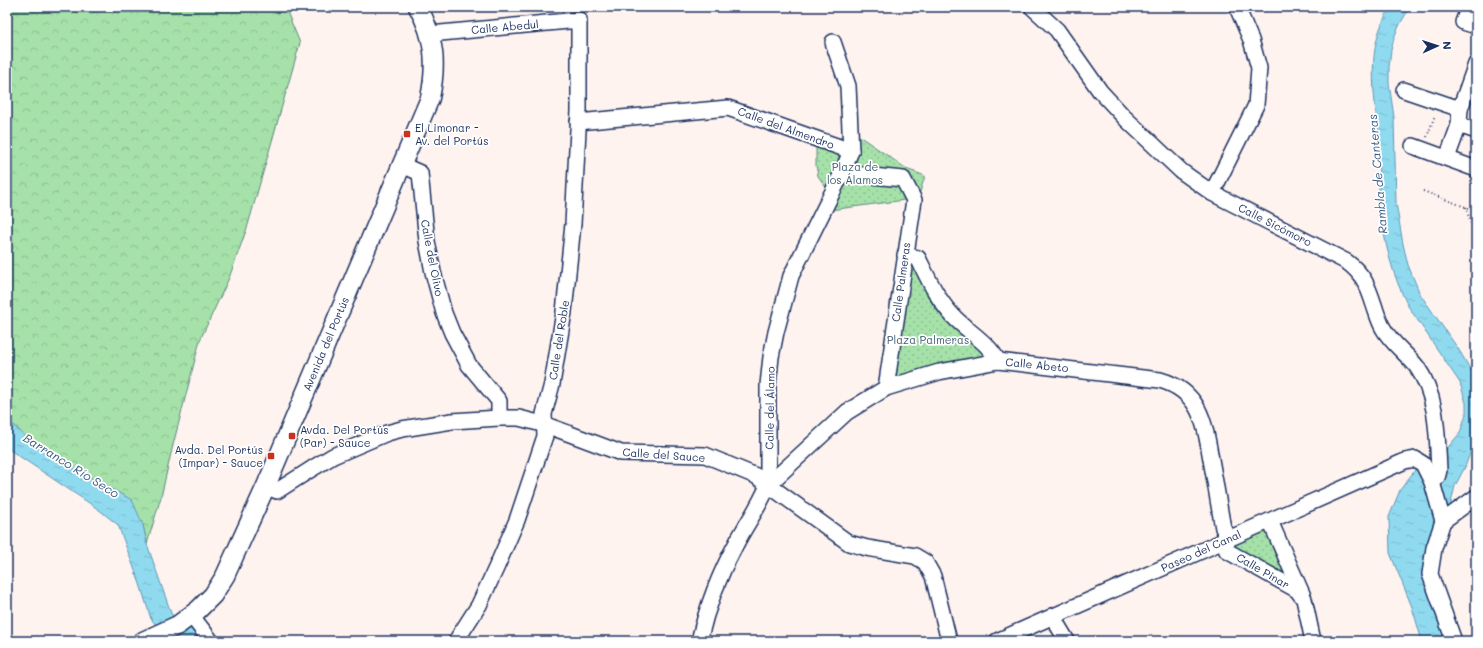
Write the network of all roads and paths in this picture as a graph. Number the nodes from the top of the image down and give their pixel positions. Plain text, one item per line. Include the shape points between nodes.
1 (418, 7) edge
2 (1032, 7) edge
3 (1237, 7) edge
4 (1469, 7) edge
5 (579, 20) joint
6 (1470, 24) edge
7 (430, 34) junction
8 (833, 42) dead end
9 (1476, 64) edge
10 (1404, 90) dead end
11 (1460, 109) junction
12 (1435, 115) dead end
13 (578, 122) junction
14 (1459, 125) junction
15 (1476, 132) edge
16 (1419, 145) joint
17 (851, 151) junction
18 (1447, 158) junction
19 (402, 165) junction
20 (1476, 169) edge
21 (842, 174) junction
22 (1423, 191) dead end
23 (1212, 193) junction
24 (1466, 208) junction
25 (1476, 211) edge
26 (1476, 242) edge
27 (905, 255) junction
28 (998, 361) junction
29 (886, 388) junction
30 (499, 418) junction
31 (546, 425) junction
32 (1432, 482) junction
33 (768, 485) junction
34 (266, 486) junction
35 (1476, 497) edge
36 (1270, 520) junction
37 (1443, 521) junction
38 (1226, 540) junction
39 (1304, 599) junction
40 (191, 615) junction
41 (1053, 616) junction
42 (143, 641) edge
43 (211, 641) edge
44 (456, 641) edge
45 (699, 641) edge
46 (949, 641) edge
47 (997, 641) edge
48 (1067, 641) edge
49 (1313, 641) edge
50 (1454, 641) edge

1 - 7 main road, Avenida del Portús
2 - 23 street, Calle Sicómoro via 1057,30 1100,91 1126,119 1181,171
3 - 23 street via 1259,68 1256,105
4 - 6 street
5 - 7 street, Calle Abedul
5 - 13 street, Calle del Roble
7 - 19 main road, Avenida del Portús via 434,59 432,88
8 - 17 street via 848,86
9 - 11 street
10 - 11 street
11 - 14 street
12 - 16 path
13 - 17 street, Calle del Almendro via 728,108
13 - 31 street, Calle del Roble via 573,224 564,312 552,384 544,414
14 - 15 street
14 - 18 street
16 - 18 street
17 - 21 street
18 - 20 street
19 - 30 street, Calle del Olivo via 420,173 427,241 438,293 452,333 469,365 498,401
19 - 34 main road, Avenida del Portús
21 - 27 street, Calle Palmeras via 903,179 914,200
21 - 33 street, Calle del Álamo via 791,276 776,332 768,385
22 - 24 path
23 - 32 street, Calle Sicómoro via 1348,262 1363,278 1383,329 1417,368 1431,398 1437,426 1439,470 1439,475
24 - 25 path
24 - 26 path
27 - 28 street via 918,258 946,309 993,352
27 - 29 street, Calle Palmeras
28 - 29 street, Calle Abeto via 939,372
28 - 38 street, Calle Abeto via 1152,379 1177,386 1193,402 1203,418
29 - 33 street, Calle Abeto via 847,412
30 - 31 street, Calle del Sauce via 519,418
30 - 34 street, Calle del Sauce via 452,421 387,433 333,456 277,491
31 - 33 street, Calle del Sauce via 621,453 704,455 756,476
31 - 44 street, Calle del Roble via 545,436 517,520 482,598
32 - 36 street, Paseo del Canal via 1420,461 1411,459
32 - 37 street
33 - 45 street, Calle del Álamo via 723,570 708,607
33 - 46 street, Calle del Sauce via 848,543 915,556 925,562 933,576
34 - 40 main road, Avenida del Portús via 225,576 209,600
35 - 37 street
36 - 38 street, Paseo del Canal
36 - 39 street, Calle Pinar
37 - 50 street via 1434,548 1430,574
38 - 39 street, Calle Pinar via 1228,551 1297,590
38 - 41 street, Paseo del Canal
39 - 49 street, Calle Pinar
40 - 42 main road, Avenida del Portús via 178,625
40 - 43 street
41 - 47 street, Paseo del Canal
41 - 48 street

